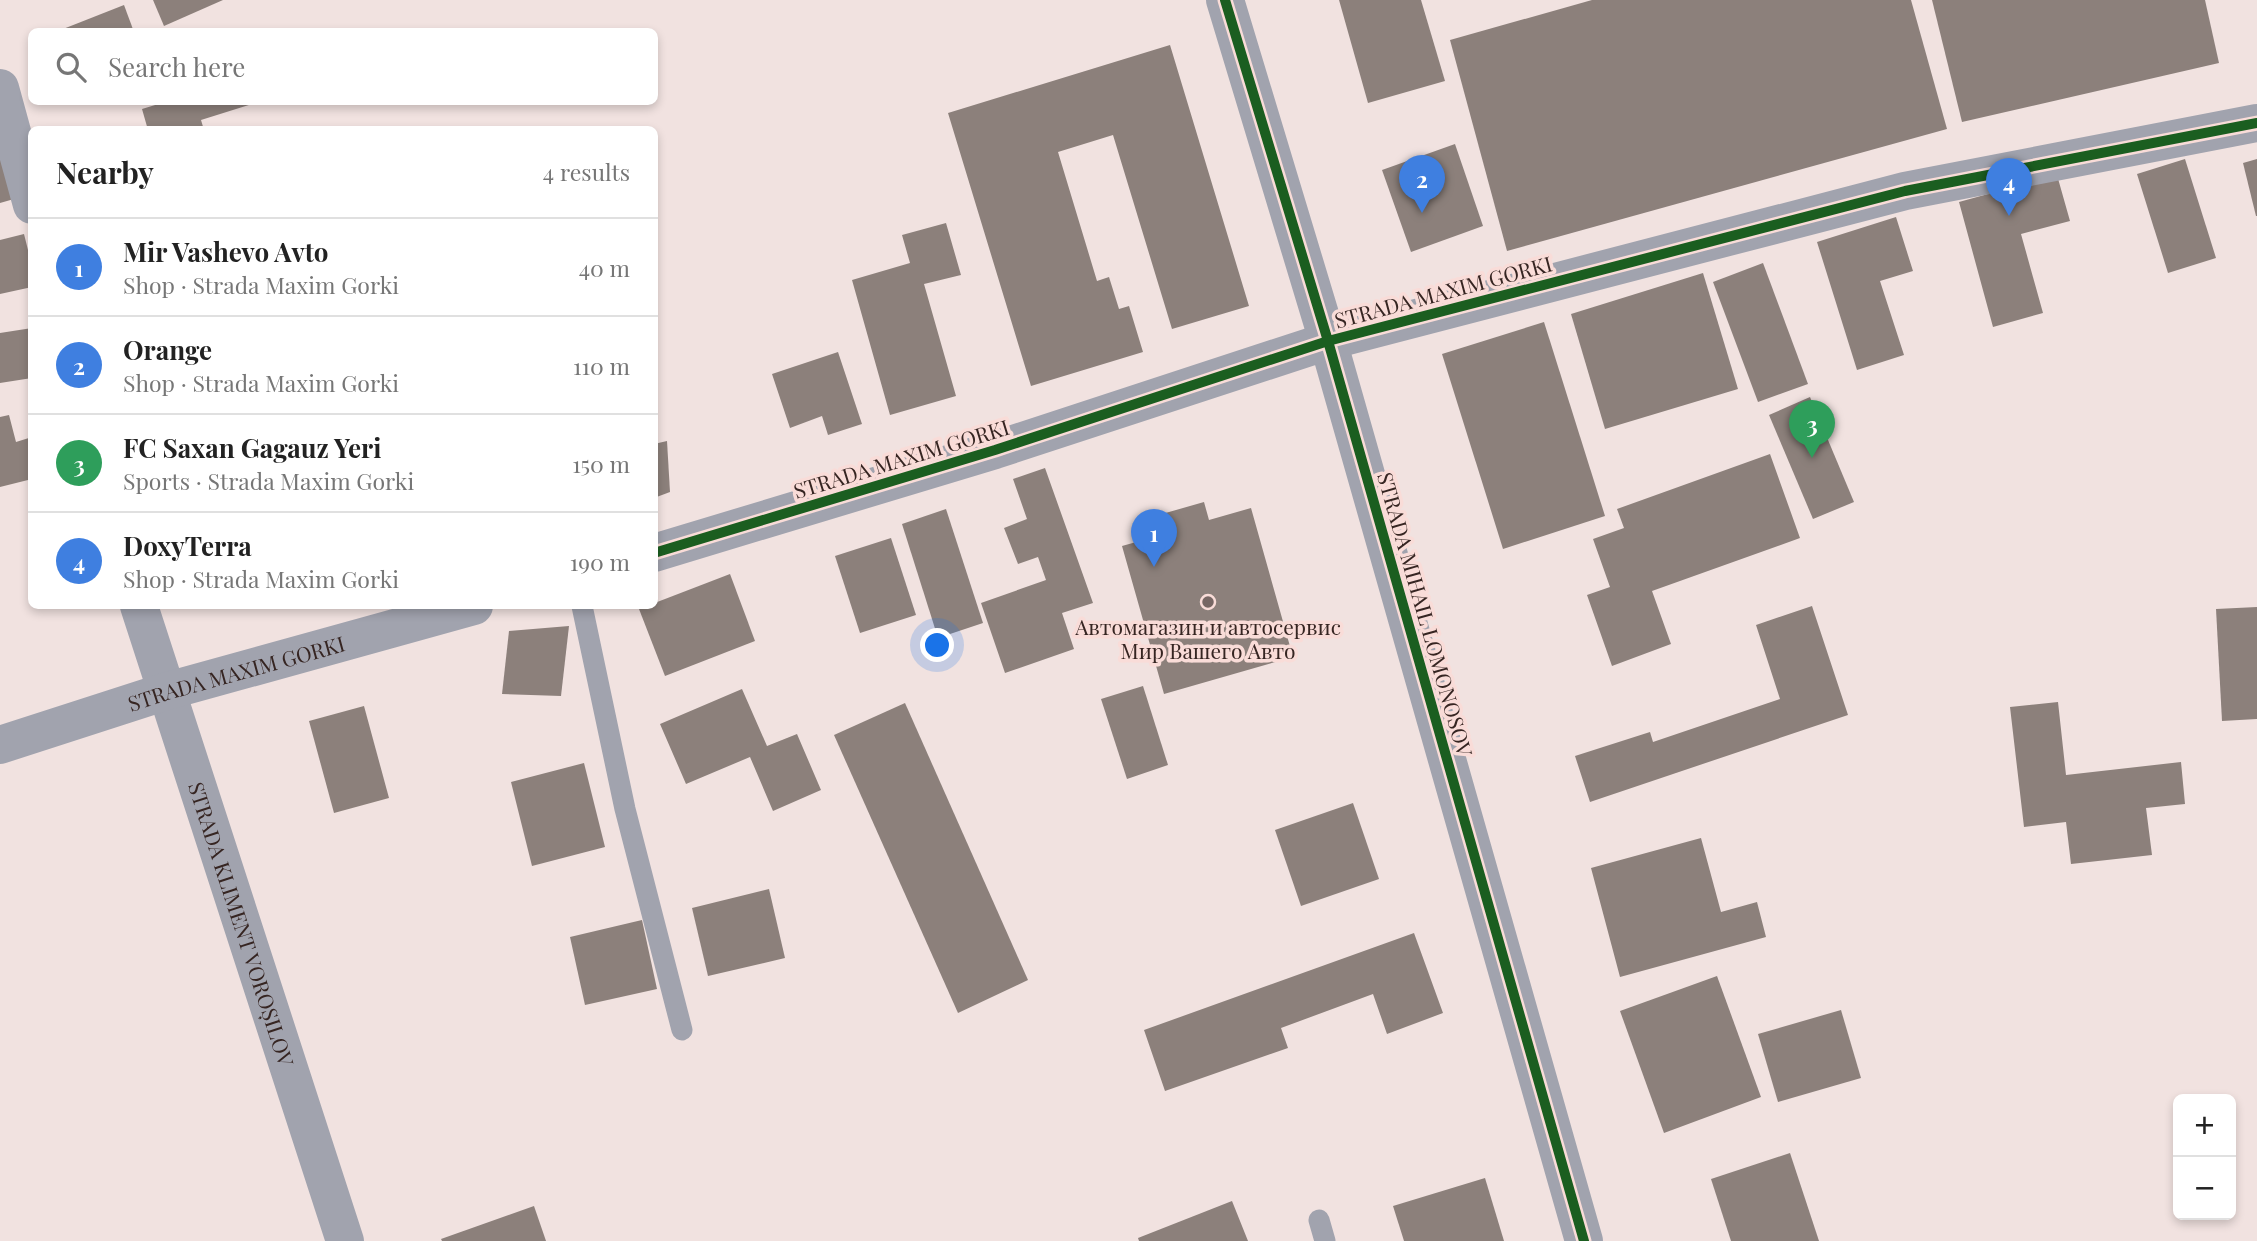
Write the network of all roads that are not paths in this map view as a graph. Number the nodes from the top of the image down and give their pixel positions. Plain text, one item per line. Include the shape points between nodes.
1 (1225, 0) edge
2 (0, 88) edge
3 (2257, 123) edge
4 (28, 190) edge
5 (1328, 341) junction
6 (658, 552) edge
7 (140, 609) edge
8 (463, 609) edge
9 (583, 609) edge
10 (167, 691) junction
11 (0, 744) edge
12 (682, 1030) dead end
13 (1319, 1220) dead end
14 (345, 1241) edge
15 (1325, 1241) edge
16 (1584, 1241) edge

1 - 5 street, STRADA MIHAIL LOMONOSOV
2 - 4 street
3 - 5 street, STRADA MAXIM GORKI via 1905,191
5 - 6 street, STRADA MAXIM GORKI via 995,450
5 - 16 street, STRADA MIHAIL LOMONOSOV
7 - 10 street, STRADA KLIMENT VOROȘILOV
8 - 10 street, STRADA MAXIM GORKI
9 - 12 lane via 625,809
10 - 11 street, STRADA MAXIM GORKI
10 - 14 street, STRADA KLIMENT VOROȘILOV
13 - 15 lane

